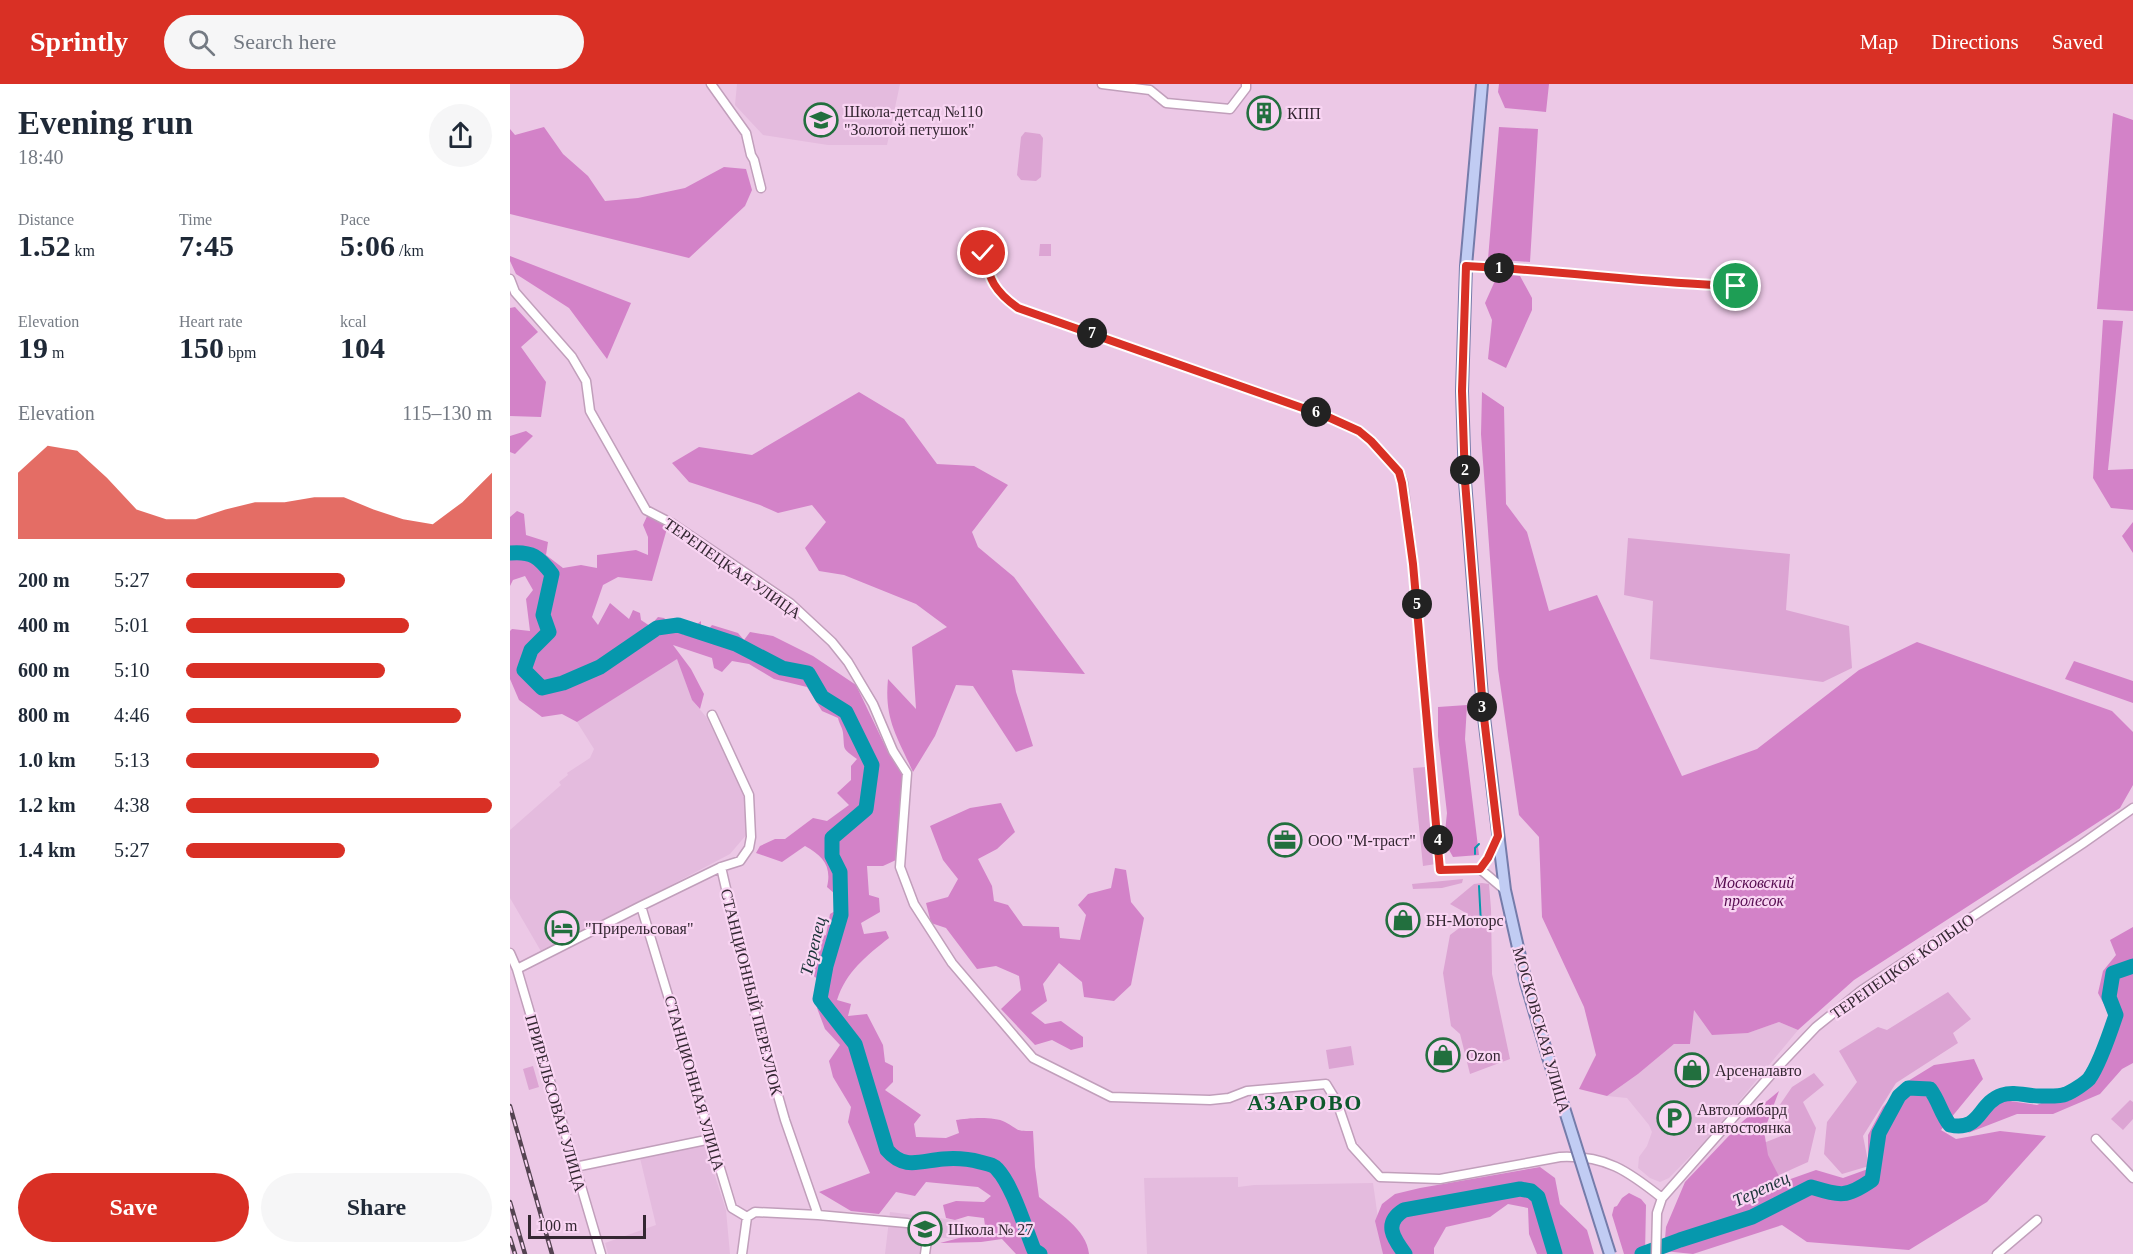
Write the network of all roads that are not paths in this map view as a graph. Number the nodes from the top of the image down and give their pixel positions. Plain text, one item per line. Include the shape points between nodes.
1 (711, 84) edge
2 (1102, 84) edge
3 (1246, 84) edge
4 (1482, 84) edge
5 (761, 188) dead end
6 (983, 253) dead end
7 (1466, 266) junction
8 (510, 279) edge
9 (1736, 286) dead end
10 (712, 715) dead end
11 (2133, 808) edge
12 (1498, 836) junction
13 (721, 867) junction
14 (1480, 869) junction
15 (1505, 890) junction
16 (641, 906) junction
17 (510, 953) edge
18 (517, 969) junction
19 (711, 1139) junction
20 (2096, 1139) dead end
21 (575, 1167) junction
22 (2133, 1178) edge
23 (1662, 1198) junction
24 (818, 1215) junction
25 (747, 1217) junction
26 (2037, 1220) dead end
27 (907, 1223) dead end
28 (927, 1240) dead end
29 (601, 1254) edge
30 (742, 1254) edge
31 (925, 1254) edge
32 (1610, 1254) edge
33 (1656, 1254) edge
34 (1997, 1254) edge

1 - 5 street via 746,132
2 - 3 street via 1150,90 1166,103 1230,109
4 - 7 main road, МОСКОВСКАЯ УЛИЦА
6 - 14 street via 995,288 1018,308 1328,417 1359,431 1399,472 1413,564 1440,870
7 - 9 street
7 - 12 main road, МОСКОВСКАЯ УЛИЦА via 1462,391 1465,481 1483,709
8 - 23 street, ТЕРЕПЕЦКАЯ УЛИЦА via 515,292 572,357 586,381 590,411 646,510 790,603 832,642 848,663 907,773 900,867 914,904 952,963 1033,1058 1111,1097 1210,1100 1247,1091 1326,1084 1337,1102 1352,1146 1380,1177 1440,1179 1579,1156 1628,1171
10 - 13 street, СТАНЦИОННЫЙ ПЕРЕУЛОК via 749,795 749,848 740,861
11 - 23 street, ТЕРЕПЕЦКОЕ КОЛЬЦО via 1862,990 1816,1027
12 - 14 street
12 - 15 main road, МОСКОВСКАЯ УЛИЦА
13 - 16 street
13 - 24 street, СТАНЦИОННЫЙ ПЕРЕУЛОК via 756,1018
14 - 15 street
15 - 32 main road, МОСКОВСКАЯ УЛИЦА, bridge via 1526,983
16 - 18 street
16 - 19 street, СТАНЦИОННАЯ УЛИЦА
17 - 18 street, ПРИРЕЛЬСОВАЯ УЛИЦА
18 - 21 street, ПРИРЕЛЬСОВАЯ УЛИЦА
19 - 21 street
19 - 25 street, СТАНЦИОННАЯ УЛИЦА via 732,1208
20 - 22 street
21 - 29 street, ПРИРЕЛЬСОВАЯ УЛИЦА
23 - 33 street, ТЕРЕПЕЦКОЕ КОЛЬЦО via 1657,1213
24 - 25 street via 755,1212
24 - 27 street
25 - 30 street
26 - 34 street
28 - 31 street

